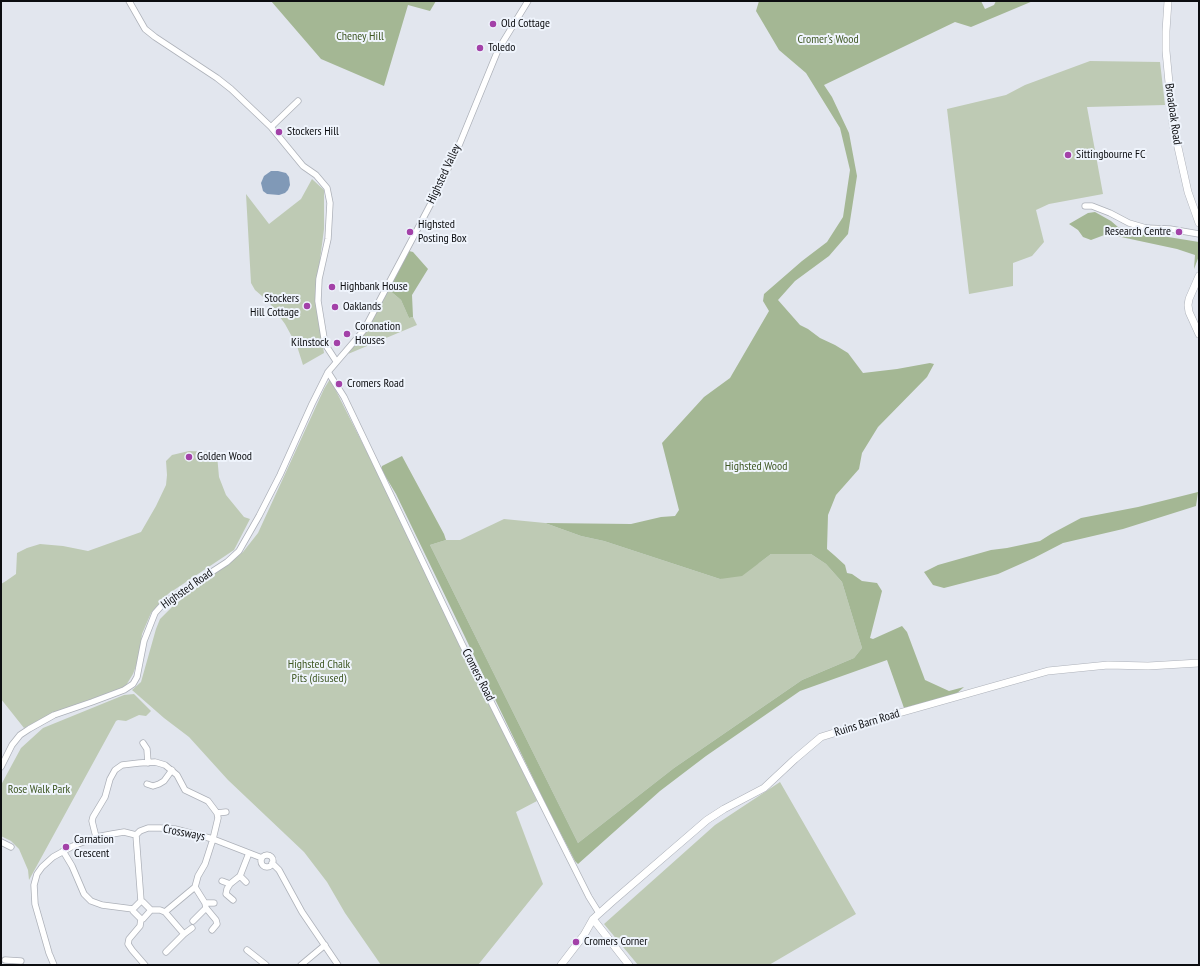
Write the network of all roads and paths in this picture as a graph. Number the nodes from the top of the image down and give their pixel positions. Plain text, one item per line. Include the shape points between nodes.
1 (128, 1) edge
2 (528, 1) edge
3 (1168, 1) edge
4 (298, 101) dead end
5 (271, 127) junction
6 (1085, 206) dead end
7 (1199, 223) edge
8 (1199, 234) edge
9 (1199, 276) edge
10 (1199, 334) edge
11 (336, 361) junction
12 (328, 372) junction
13 (1199, 663) edge
14 (143, 743) dead end
15 (148, 763) junction
16 (1, 768) edge
17 (172, 770) junction
18 (147, 784) dead end
19 (226, 812) dead end
20 (217, 813) junction
21 (136, 835) junction
22 (96, 837) junction
23 (212, 839) junction
24 (1, 842) edge
25 (11, 847) dead end
26 (63, 851) junction
27 (249, 853) junction
28 (240, 876) junction
29 (222, 881) dead end
30 (246, 882) dead end
31 (230, 884) junction
32 (195, 887) junction
33 (233, 900) dead end
34 (141, 901) junction
35 (214, 903) dead end
36 (206, 906) junction
37 (133, 909) junction
38 (151, 910) junction
39 (165, 912) junction
40 (599, 913) junction
41 (141, 918) junction
42 (593, 919) junction
43 (212, 930) dead end
44 (184, 934) junction
45 (325, 945) junction
46 (247, 950) dead end
47 (166, 952) dead end
48 (6, 960) dead end
49 (17, 962) edge
50 (54, 965) edge
51 (145, 965) edge
52 (266, 965) edge
53 (301, 965) edge
54 (338, 965) edge
55 (562, 965) edge
56 (630, 965) edge

1 - 5 street via 145,29 155,38 217,78
2 - 11 street, Highsted Valley via 498,50 438,190 364,330
3 - 7 street, Broadoak Road via 1166,51 1173,125 1188,192
4 - 5 street
5 - 11 street via 303,166 316,175 327,188 330,198 328,239 319,279 318,300 325,344
6 - 8 street via 1092,206 1146,228
9 - 10 street via 1188,305
11 - 12 street, Highsted Road
12 - 16 street, Highsted Road via 280,475 239,550 226,562 164,603 155,613 144,641 137,677 133,684 54,715 29,729 12,745
12 - 40 street, Cromers Road via 344,397 462,644
13 - 40 street, Ruins Barn Road via 1108,665 1048,671 820,738 764,788 707,820
14 - 15 street via 147,749
15 - 17 street via 161,764
15 - 22 street via 122,765 115,770 105,797 93,817
17 - 18 street via 159,784
17 - 20 street via 185,790 208,802
19 - 20 street
20 - 23 street
21 - 22 street, Crossways via 124,832
21 - 23 street, Crossways via 148,828 160,828 175,829
21 - 34 street
22 - 26 street, Crossways
23 - 27 street, Crossways
23 - 32 street
24 - 25 street
26 - 37 street via 84,894 91,901
26 - 50 street, Crossways via 53,857 37,874 33,895
27 - 28 street
27 - 45 street, Crossways via 262,858 267,855 272,858 272,863 276,865 302,912
28 - 30 street
28 - 31 street
29 - 31 street
31 - 33 street via 226,894
32 - 36 street
32 - 39 street
34 - 37 street
34 - 38 street
35 - 36 street
36 - 43 street via 216,920 217,924
36 - 44 street
37 - 41 street
38 - 39 street
38 - 41 street
39 - 44 street
40 - 42 street, Ruins Barn Road
41 - 51 street via 140,926 128,944
42 - 55 street, Ruins Barn Road
42 - 56 street
44 - 47 street
45 - 53 street
45 - 54 street, Crossways
46 - 52 street
48 - 49 street

